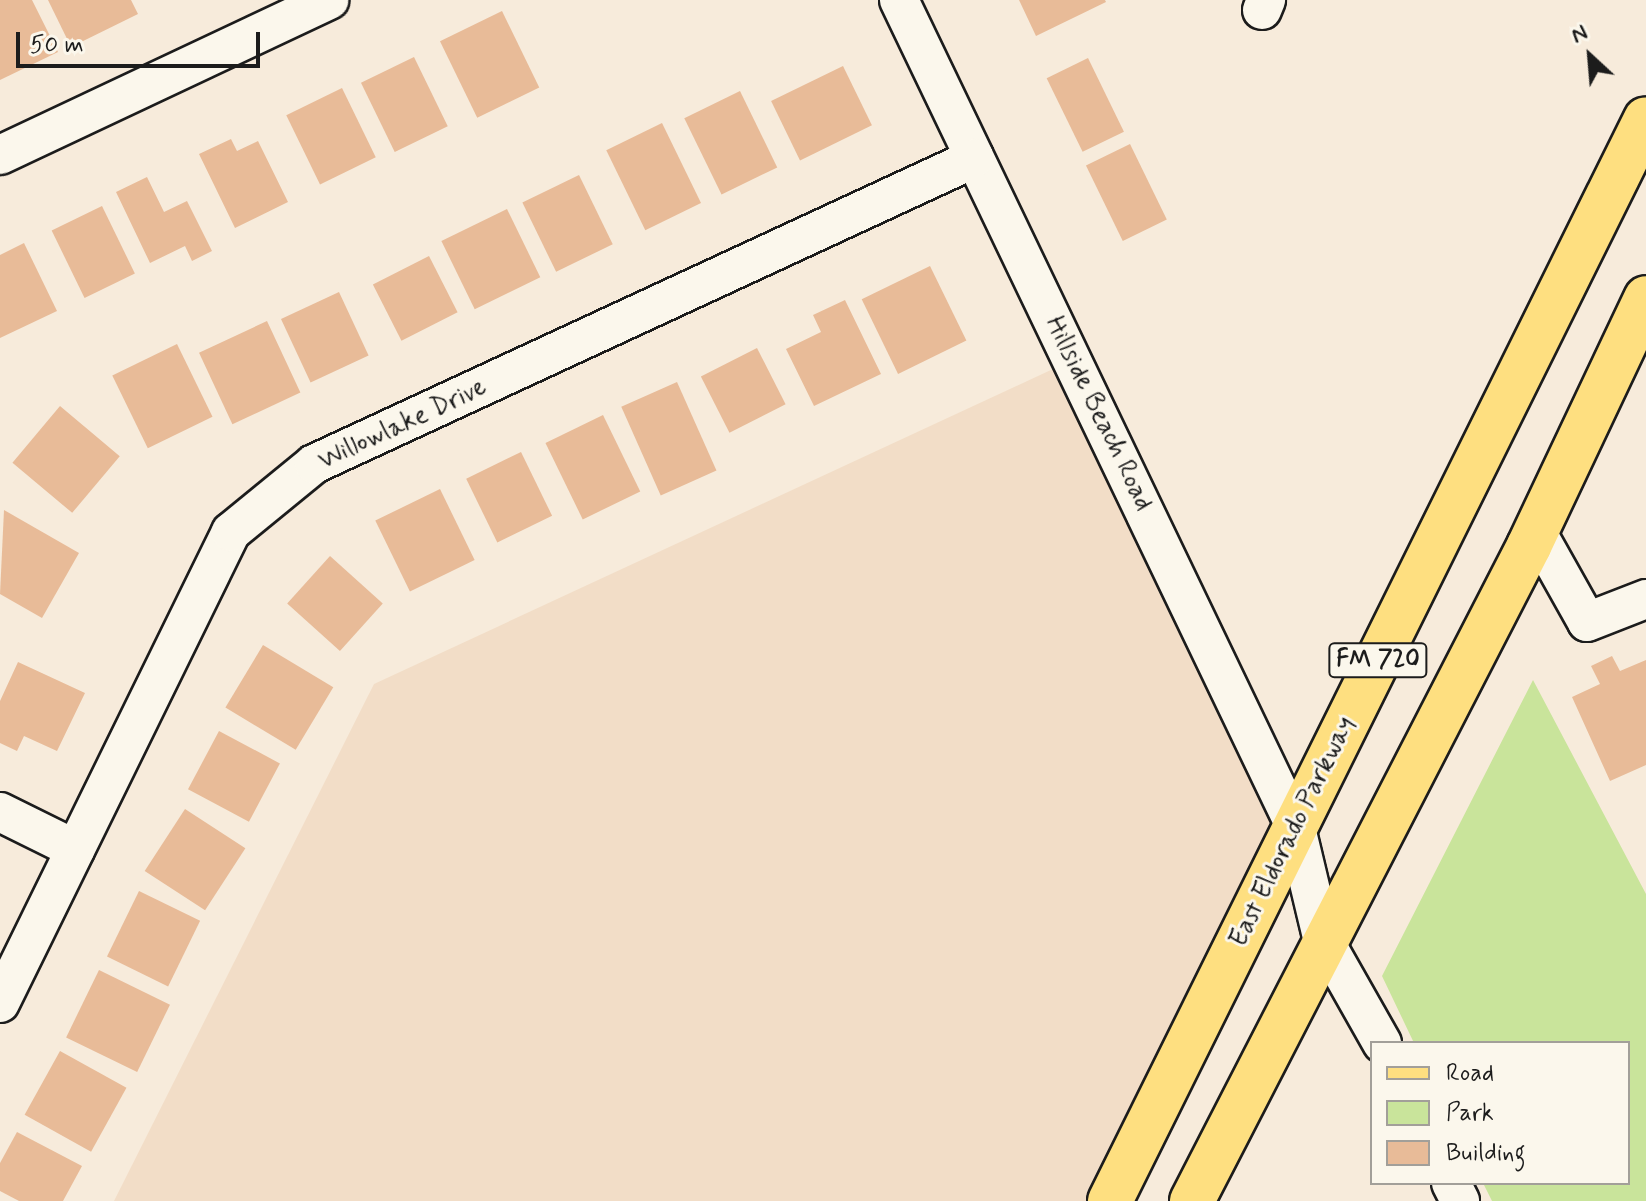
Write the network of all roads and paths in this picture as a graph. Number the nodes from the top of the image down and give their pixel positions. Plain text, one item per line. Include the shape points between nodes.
1 (329, 0) edge
2 (899, 0) edge
3 (1646, 119) edge
4 (0, 155) edge
5 (975, 158) junction
6 (1646, 298) edge
7 (1536, 531) junction
8 (1646, 599) edge
9 (0, 812) edge
10 (1296, 828) junction
11 (75, 849) junction
12 (1322, 937) junction
13 (0, 1003) edge
14 (1381, 1041) edge
15 (1110, 1201) edge
16 (1192, 1201) edge

1 - 4 street
2 - 5 street, Hillside Beach Road
3 - 10 main road, East Eldorado Parkway / FM 720
5 - 10 street, Hillside Beach Road
5 - 11 street, Willowlake Drive via 314,464 231,532
6 - 7 main road, FM 720
7 - 8 street via 1587,622
7 - 12 main road, FM 720
9 - 11 street
10 - 12 street, Hillside Beach Road
10 - 15 main road, East Eldorado Parkway / FM 720
11 - 13 street, Willowlake Drive
12 - 14 street, Hillside Beach Road
12 - 16 main road, FM 720

